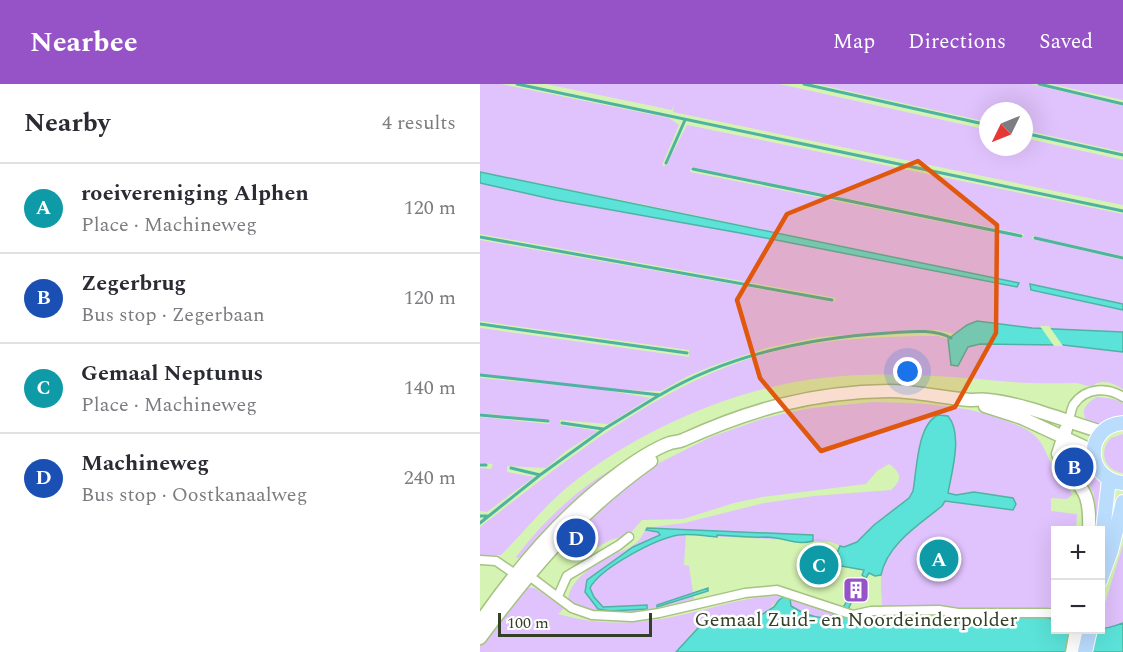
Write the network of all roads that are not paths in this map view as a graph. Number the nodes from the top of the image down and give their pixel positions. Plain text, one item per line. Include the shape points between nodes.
1 (1123, 397) edge
2 (970, 400) junction
3 (1068, 423) junction
4 (1123, 423) edge
5 (1102, 432) junction
6 (1063, 436) junction
7 (679, 441) junction
8 (1094, 451) junction
9 (1109, 479) junction
10 (1123, 483) edge
11 (1123, 502) edge
12 (1089, 526) edge
13 (1123, 531) edge
14 (629, 537) dead end
15 (1106, 554) edge
16 (480, 560) edge
17 (515, 574) junction
18 (528, 575) junction
19 (1101, 580) edge
20 (558, 596) junction
21 (1051, 613) edge
22 (480, 622) edge
23 (1075, 634) edge
24 (1088, 634) edge
25 (480, 638) edge
26 (1072, 652) edge
27 (1085, 652) edge

1 - 3 street via 1111,391 1087,394 1074,404
2 - 3 main road via 989,400
2 - 6 main road
2 - 7 main road via 917,392 824,396 753,411
3 - 5 main road
3 - 6 main road
4 - 5 main road
5 - 8 main road
6 - 8 main road
6 - 12 main road via 1058,454 1088,498
7 - 17 main road via 633,464 592,495
7 - 18 main road via 601,498
8 - 9 main road via 1097,467
9 - 10 main road
9 - 15 main road
11 - 15 main road
13 - 15 main road
14 - 20 street via 567,576
15 - 19 main road
16 - 17 street via 496,561
17 - 18 street
17 - 22 main road
18 - 20 street
18 - 25 main road
20 - 21 street via 572,608 608,617 658,613 723,597 777,590 853,615 939,610
23 - 26 main road
24 - 27 main road

